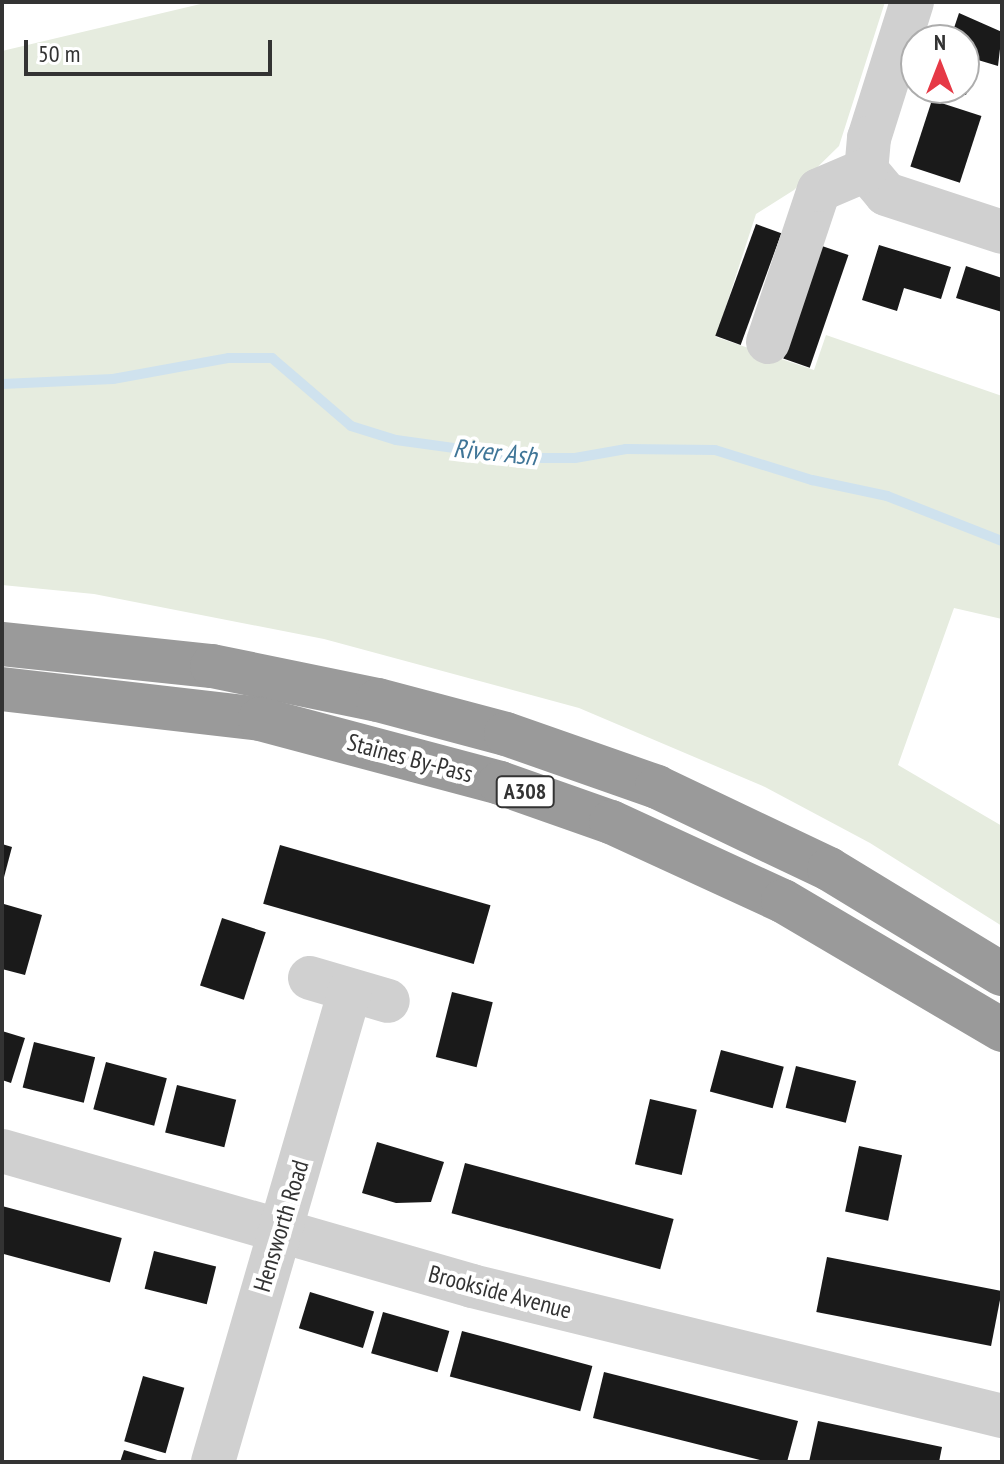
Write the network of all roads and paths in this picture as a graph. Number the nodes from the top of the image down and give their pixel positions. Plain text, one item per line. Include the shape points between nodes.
1 (912, 2) edge
2 (866, 170) junction
3 (1002, 232) edge
4 (768, 342) dead end
5 (2, 644) edge
6 (2, 689) edge
7 (1002, 974) edge
8 (349, 990) dead end
9 (1002, 1030) edge
10 (2, 1151) edge
11 (279, 1232) junction
12 (1002, 1416) edge
13 (213, 1462) edge

1 - 2 street via 869,138
2 - 3 street via 886,194
2 - 4 street via 819,190
5 - 7 highway, Staines By-Pass / A308 via 212,666 378,700 506,734 657,787 829,869
6 - 9 highway, Staines By-Pass / A308 via 260,719 500,783 611,822 783,901
8 - 11 street, Hensworth Road
10 - 11 street, Brookside Avenue
11 - 12 street, Brookside Avenue via 562,1309
11 - 13 street, Hensworth Road

